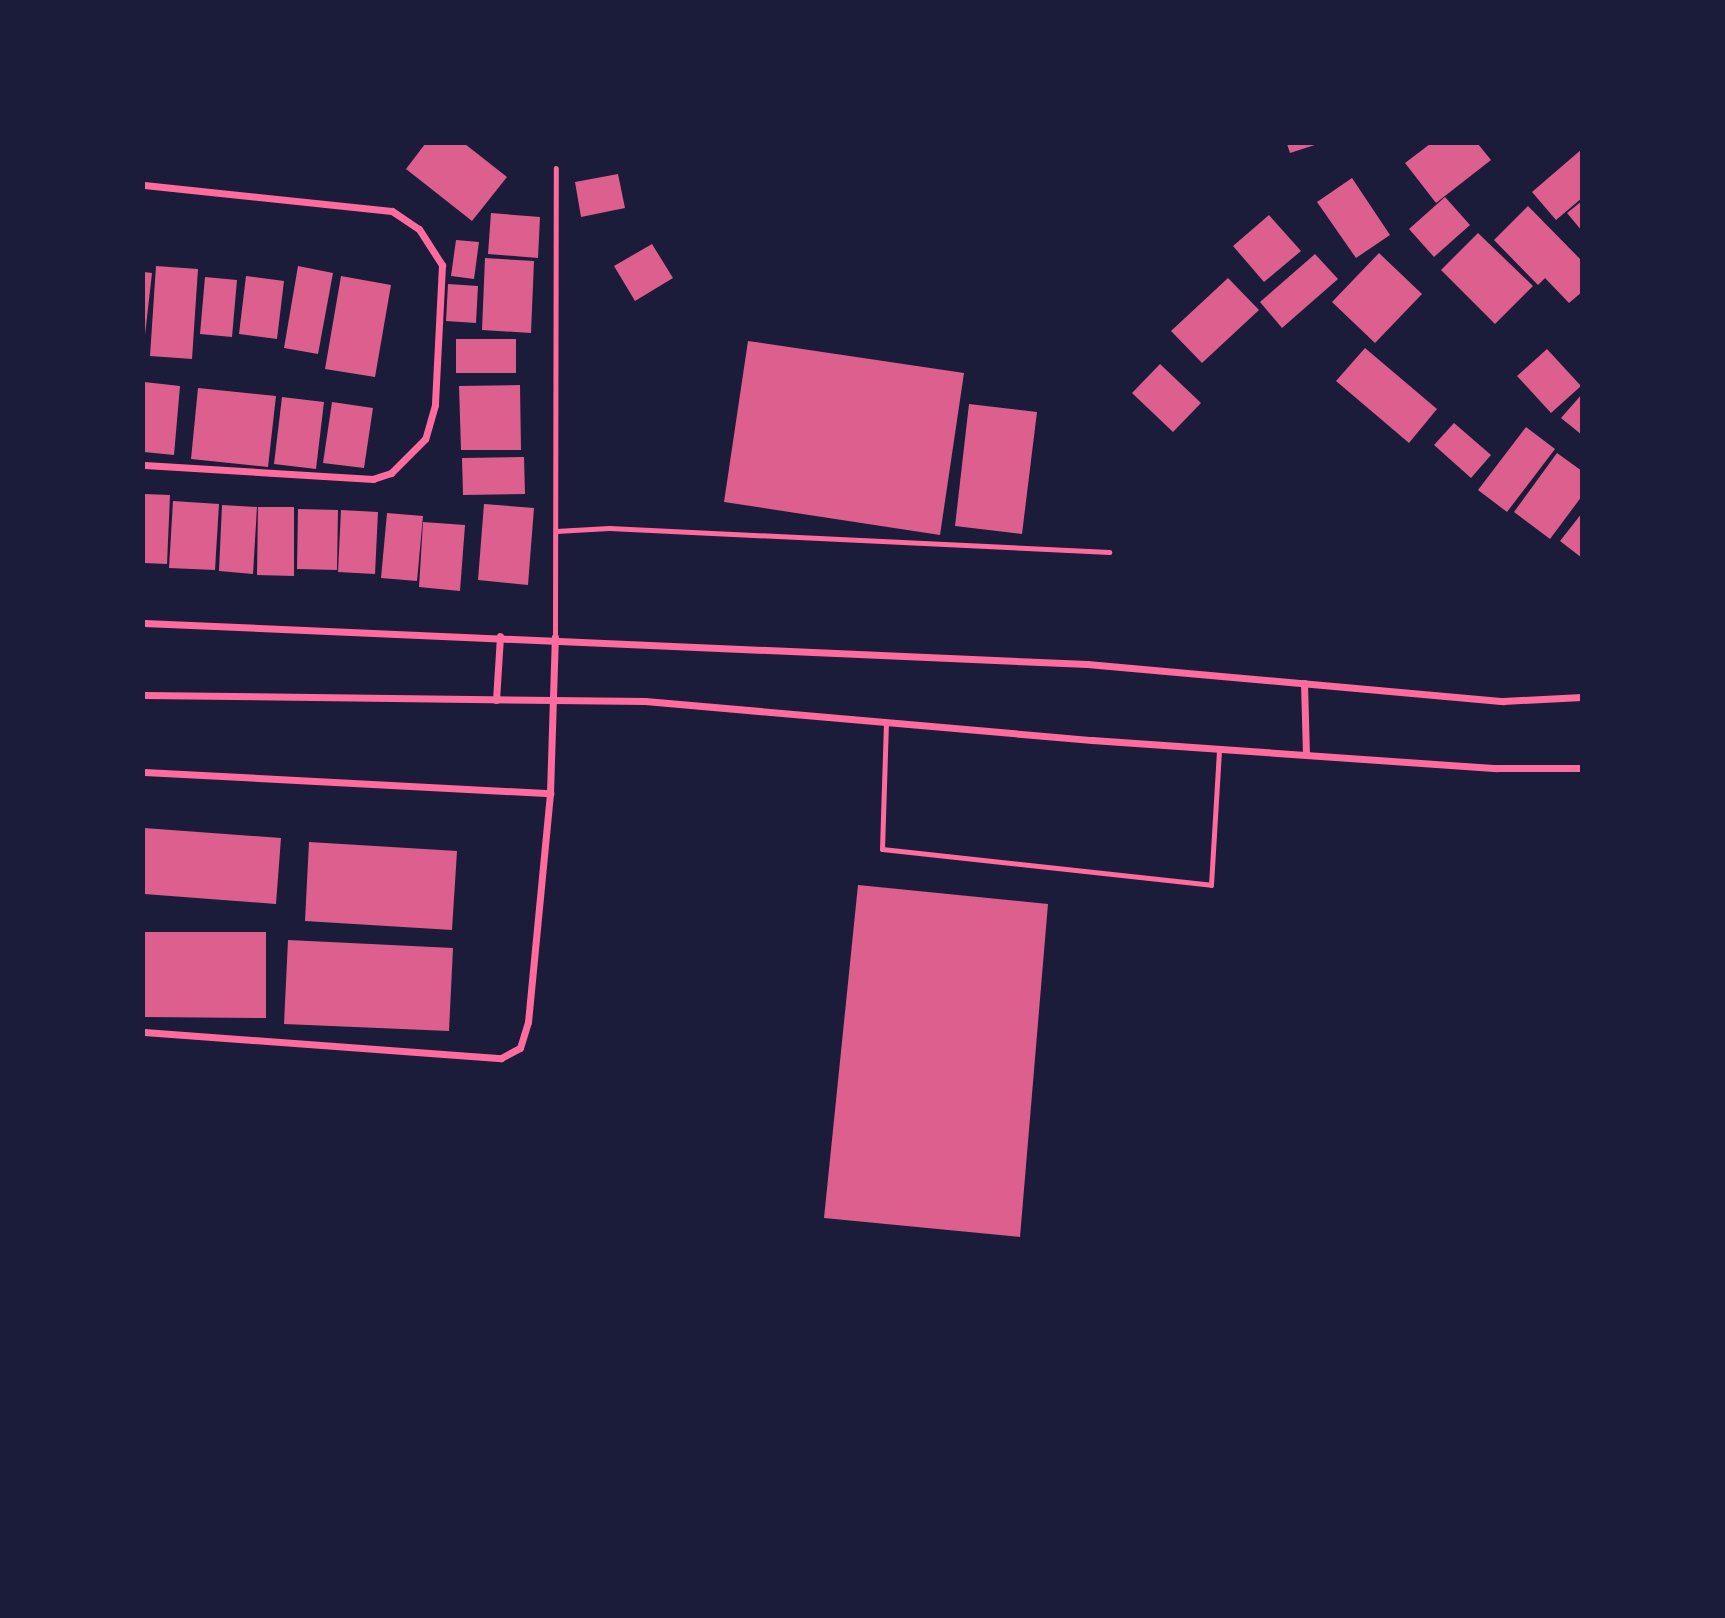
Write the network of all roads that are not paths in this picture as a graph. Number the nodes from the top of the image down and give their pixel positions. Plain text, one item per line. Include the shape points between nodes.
1 (556, 168) dead end
2 (144, 185) edge
3 (144, 465) edge
4 (556, 531) junction
5 (1109, 552) dead end
6 (144, 623) edge
7 (500, 636) junction
8 (555, 637) junction
9 (1304, 684) junction
10 (144, 695) edge
11 (1581, 697) edge
12 (496, 700) junction
13 (554, 701) junction
14 (886, 722) junction
15 (1219, 749) junction
16 (1306, 755) junction
17 (1581, 768) edge
18 (144, 772) edge
19 (550, 793) junction
20 (144, 1032) edge

1 - 4 lane via 551,408
2 - 3 street via 392,211 419,229 442,265 435,405 425,439 391,473 373,479
4 - 5 lane via 610,528
4 - 8 lane
6 - 7 street
7 - 8 street
7 - 12 street
8 - 9 street via 1087,664
8 - 13 street
9 - 11 street via 1503,701
9 - 16 street
10 - 12 street
12 - 13 street
13 - 14 street via 646,701
13 - 19 street
14 - 15 street
14 - 15 lane via 882,849 1211,885
15 - 16 street
16 - 17 street
18 - 19 street
19 - 20 street via 528,1022 520,1048 501,1058

